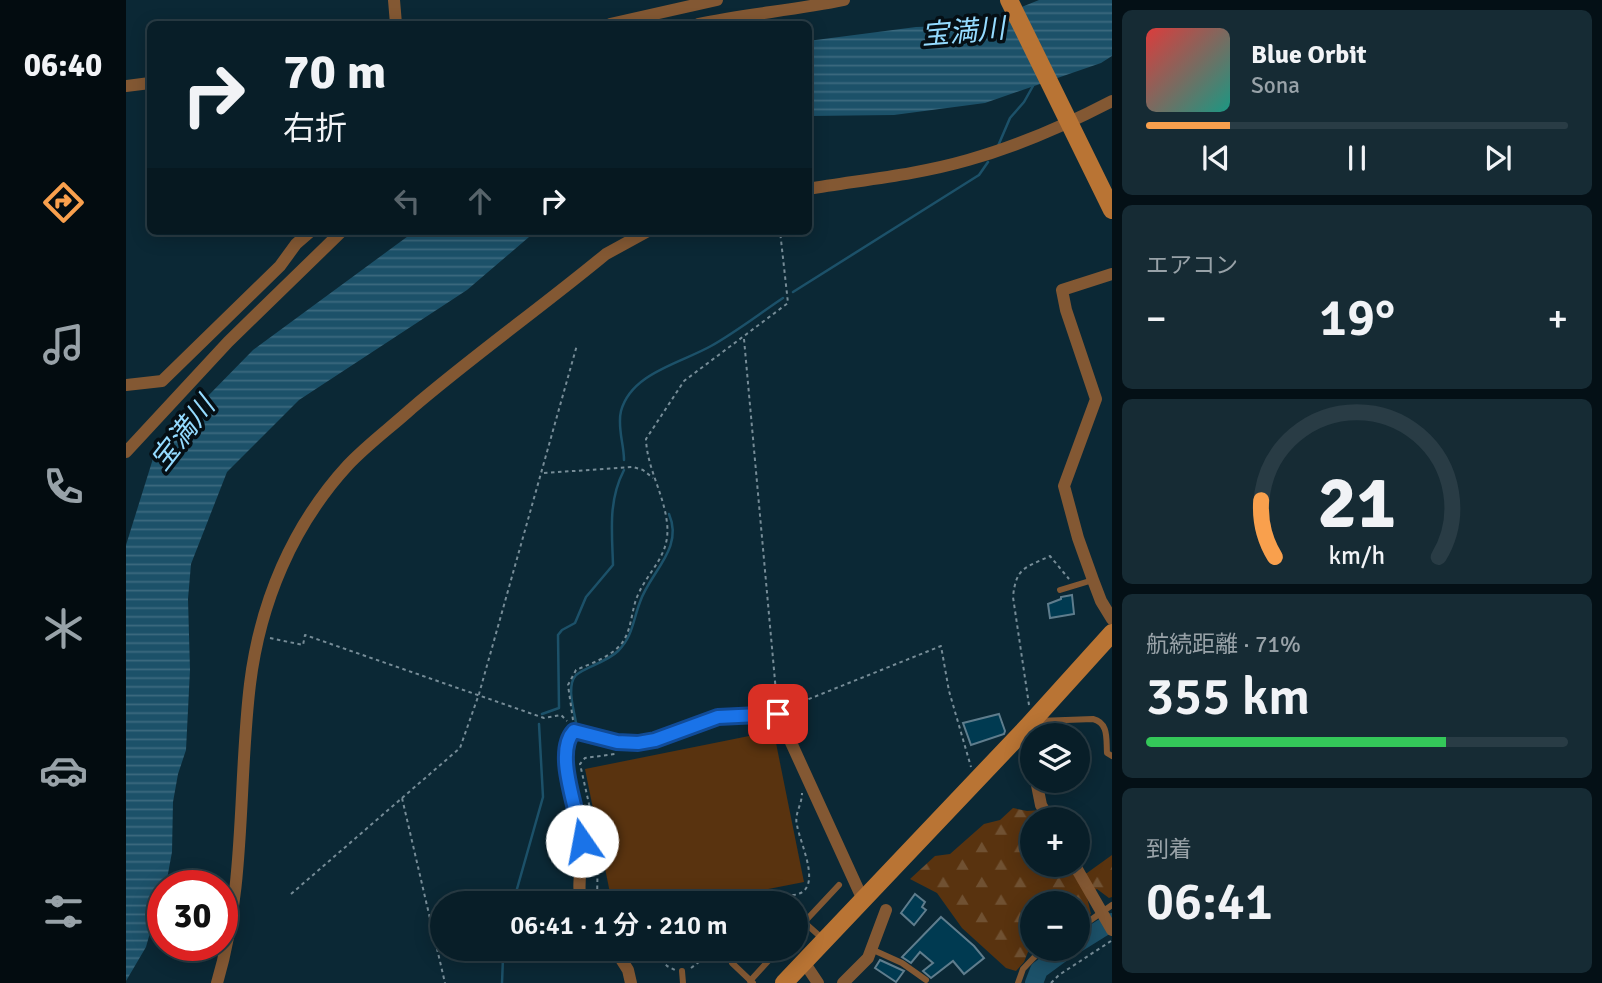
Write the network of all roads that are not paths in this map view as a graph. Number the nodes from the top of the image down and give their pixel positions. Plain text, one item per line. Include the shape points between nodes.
1 (394, 0) edge
2 (718, 0) edge
3 (844, 0) edge
4 (1009, 0) edge
5 (396, 21) edge
6 (624, 21) edge
7 (712, 21) edge
8 (147, 83) edge
9 (126, 86) edge
10 (1112, 101) edge
11 (1067, 120) junction
12 (812, 188) edge
13 (1112, 210) edge
14 (306, 235) edge
15 (338, 235) edge
16 (641, 235) edge
17 (1112, 274) edge
18 (126, 385) edge
19 (126, 452) edge
20 (1093, 580) junction
21 (1060, 590) dead end
22 (1112, 619) edge
23 (1112, 633) edge
24 (1031, 723) edge
25 (1043, 723) edge
26 (1020, 735) edge
27 (1112, 756) edge
28 (1083, 877) edge
29 (839, 886) dead end
30 (580, 891) edge
31 (863, 900) junction
32 (886, 910) dead end
33 (1105, 910) edge
34 (808, 918) edge
35 (1090, 921) edge
36 (808, 926) edge
37 (1112, 930) edge
38 (824, 941) junction
39 (871, 949) junction
40 (622, 961) edge
41 (734, 961) edge
42 (769, 961) edge
43 (1031, 961) edge
44 (804, 962) junction
45 (682, 971) road end
46 (926, 980) dead end
47 (752, 982) edge
48 (217, 983) edge
49 (631, 983) edge
50 (682, 983) edge
51 (784, 983) edge
52 (818, 983) edge
53 (843, 983) edge
54 (1018, 983) edge

1 - 5 street
2 - 6 street
3 - 7 street
4 - 11 street
8 - 9 street
10 - 11 street
11 - 12 street via 967,160
11 - 13 street
14 - 18 street via 162,381
15 - 19 street via 228,342
16 - 48 street via 606,254 372,441 333,484 294,542 263,611 256,646 235,894
17 - 20 street via 1062,290 1096,398 1064,486
20 - 21 lane
20 - 22 street
23 - 24 street
25 - 27 lane via 1101,721 1107,753
26 - 31 street
28 - 33 street
29 - 34 lane
30 - 31 street via 582,841 566,767 572,734 638,743 718,717 778,712
31 - 38 street
32 - 39 street
33 - 35 lane
33 - 37 street
36 - 38 lane
38 - 44 street
39 - 46 lane
39 - 53 street via 863,965
40 - 49 street
41 - 47 lane
42 - 47 lane
43 - 54 lane
44 - 51 street
44 - 52 street
45 - 50 lane

